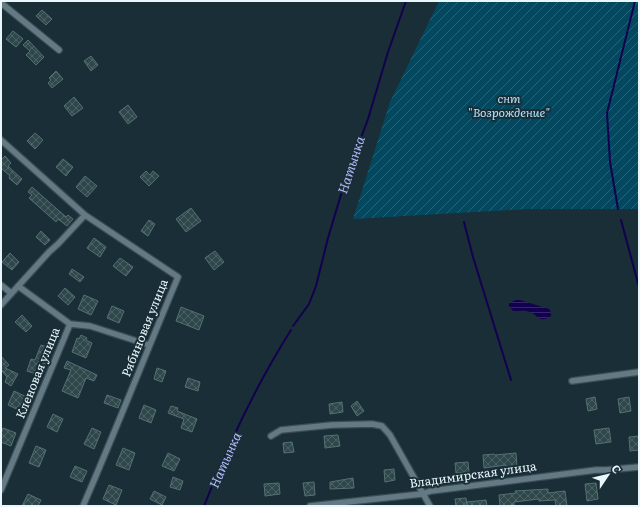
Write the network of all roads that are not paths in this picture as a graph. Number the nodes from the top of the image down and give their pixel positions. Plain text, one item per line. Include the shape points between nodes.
1 (1, 3) edge
2 (59, 50) dead end
3 (1, 140) edge
4 (85, 215) junction
5 (1, 285) edge
6 (18, 286) junction
7 (11, 293) junction
8 (1, 304) edge
9 (70, 324) junction
10 (149, 345) junction
11 (639, 372) edge
12 (572, 381) dead end
13 (271, 436) dead end
14 (639, 467) edge
15 (1, 490) edge
16 (422, 494) junction
17 (83, 506) edge
18 (310, 506) edge
19 (430, 506) edge

1 - 2 street
3 - 4 street, Рябиновая улица
4 - 6 street
4 - 10 street, Рябиновая улица via 178,277
5 - 7 street
6 - 7 street
6 - 9 street, Кленовая улица
7 - 8 street
9 - 10 street via 90,326
9 - 15 street, Кленовая улица
10 - 17 street, Рябиновая улица
11 - 12 street
13 - 16 street via 281,430 332,425 382,426 390,435
14 - 16 street, Владимирская улица via 596,470
16 - 18 street, Владимирская улица
16 - 19 street

